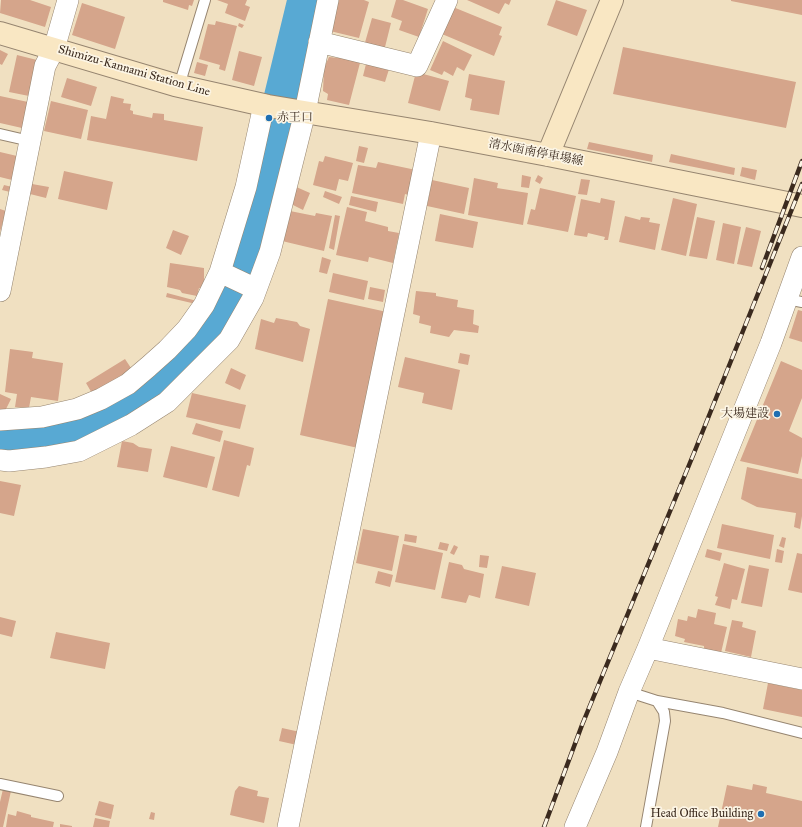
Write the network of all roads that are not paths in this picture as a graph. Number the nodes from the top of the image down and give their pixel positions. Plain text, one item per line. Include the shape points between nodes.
1 (68, 0) edge
2 (205, 0) edge
3 (328, 0) edge
4 (612, 0) edge
5 (445, 1) edge
6 (0, 33) edge
7 (319, 42) junction
8 (54, 49) junction
9 (179, 86) junction
10 (266, 105) junction
11 (300, 111) junction
12 (431, 133) junction
13 (0, 134) edge
14 (30, 141) junction
15 (548, 155) junction
16 (802, 206) edge
17 (4, 253) edge
18 (802, 256) edge
19 (223, 274) junction
20 (251, 286) junction
21 (0, 291) edge
22 (795, 301) edge
23 (0, 420) edge
24 (0, 460) edge
25 (648, 648) junction
26 (802, 679) edge
27 (629, 692) junction
28 (657, 701) junction
29 (802, 733) edge
30 (0, 784) edge
31 (58, 796) dead end
32 (288, 827) edge
33 (575, 827) edge
34 (646, 827) edge

1 - 8 street
2 - 9 lane
3 - 7 street
4 - 15 main road
5 - 7 street via 417,66
6 - 8 main road, Shimizu-Kannami Station Line
7 - 11 street
8 - 9 main road, Shimizu-Kannami Station Line
8 - 14 street via 45,66
9 - 10 main road, Shimizu-Kannami Station Line
10 - 11 main road, 清水函南停車場線
10 - 19 street
11 - 12 main road, 清水函南停車場線
11 - 20 street via 270,252
12 - 15 main road, 清水函南停車場線
12 - 32 street
13 - 14 lane
14 - 17 street
15 - 16 main road, 清水函南停車場線
17 - 21 street
18 - 22 street
19 - 20 street
19 - 23 street via 186,329 167,350 128,384 77,409 42,417
20 - 24 street via 253,298 229,340 167,402 131,425 79,451 46,457
22 - 25 street
25 - 26 street
25 - 27 street
27 - 28 lane
27 - 33 street
28 - 29 lane via 723,713
28 - 34 lane via 664,712 665,721
30 - 31 lane

